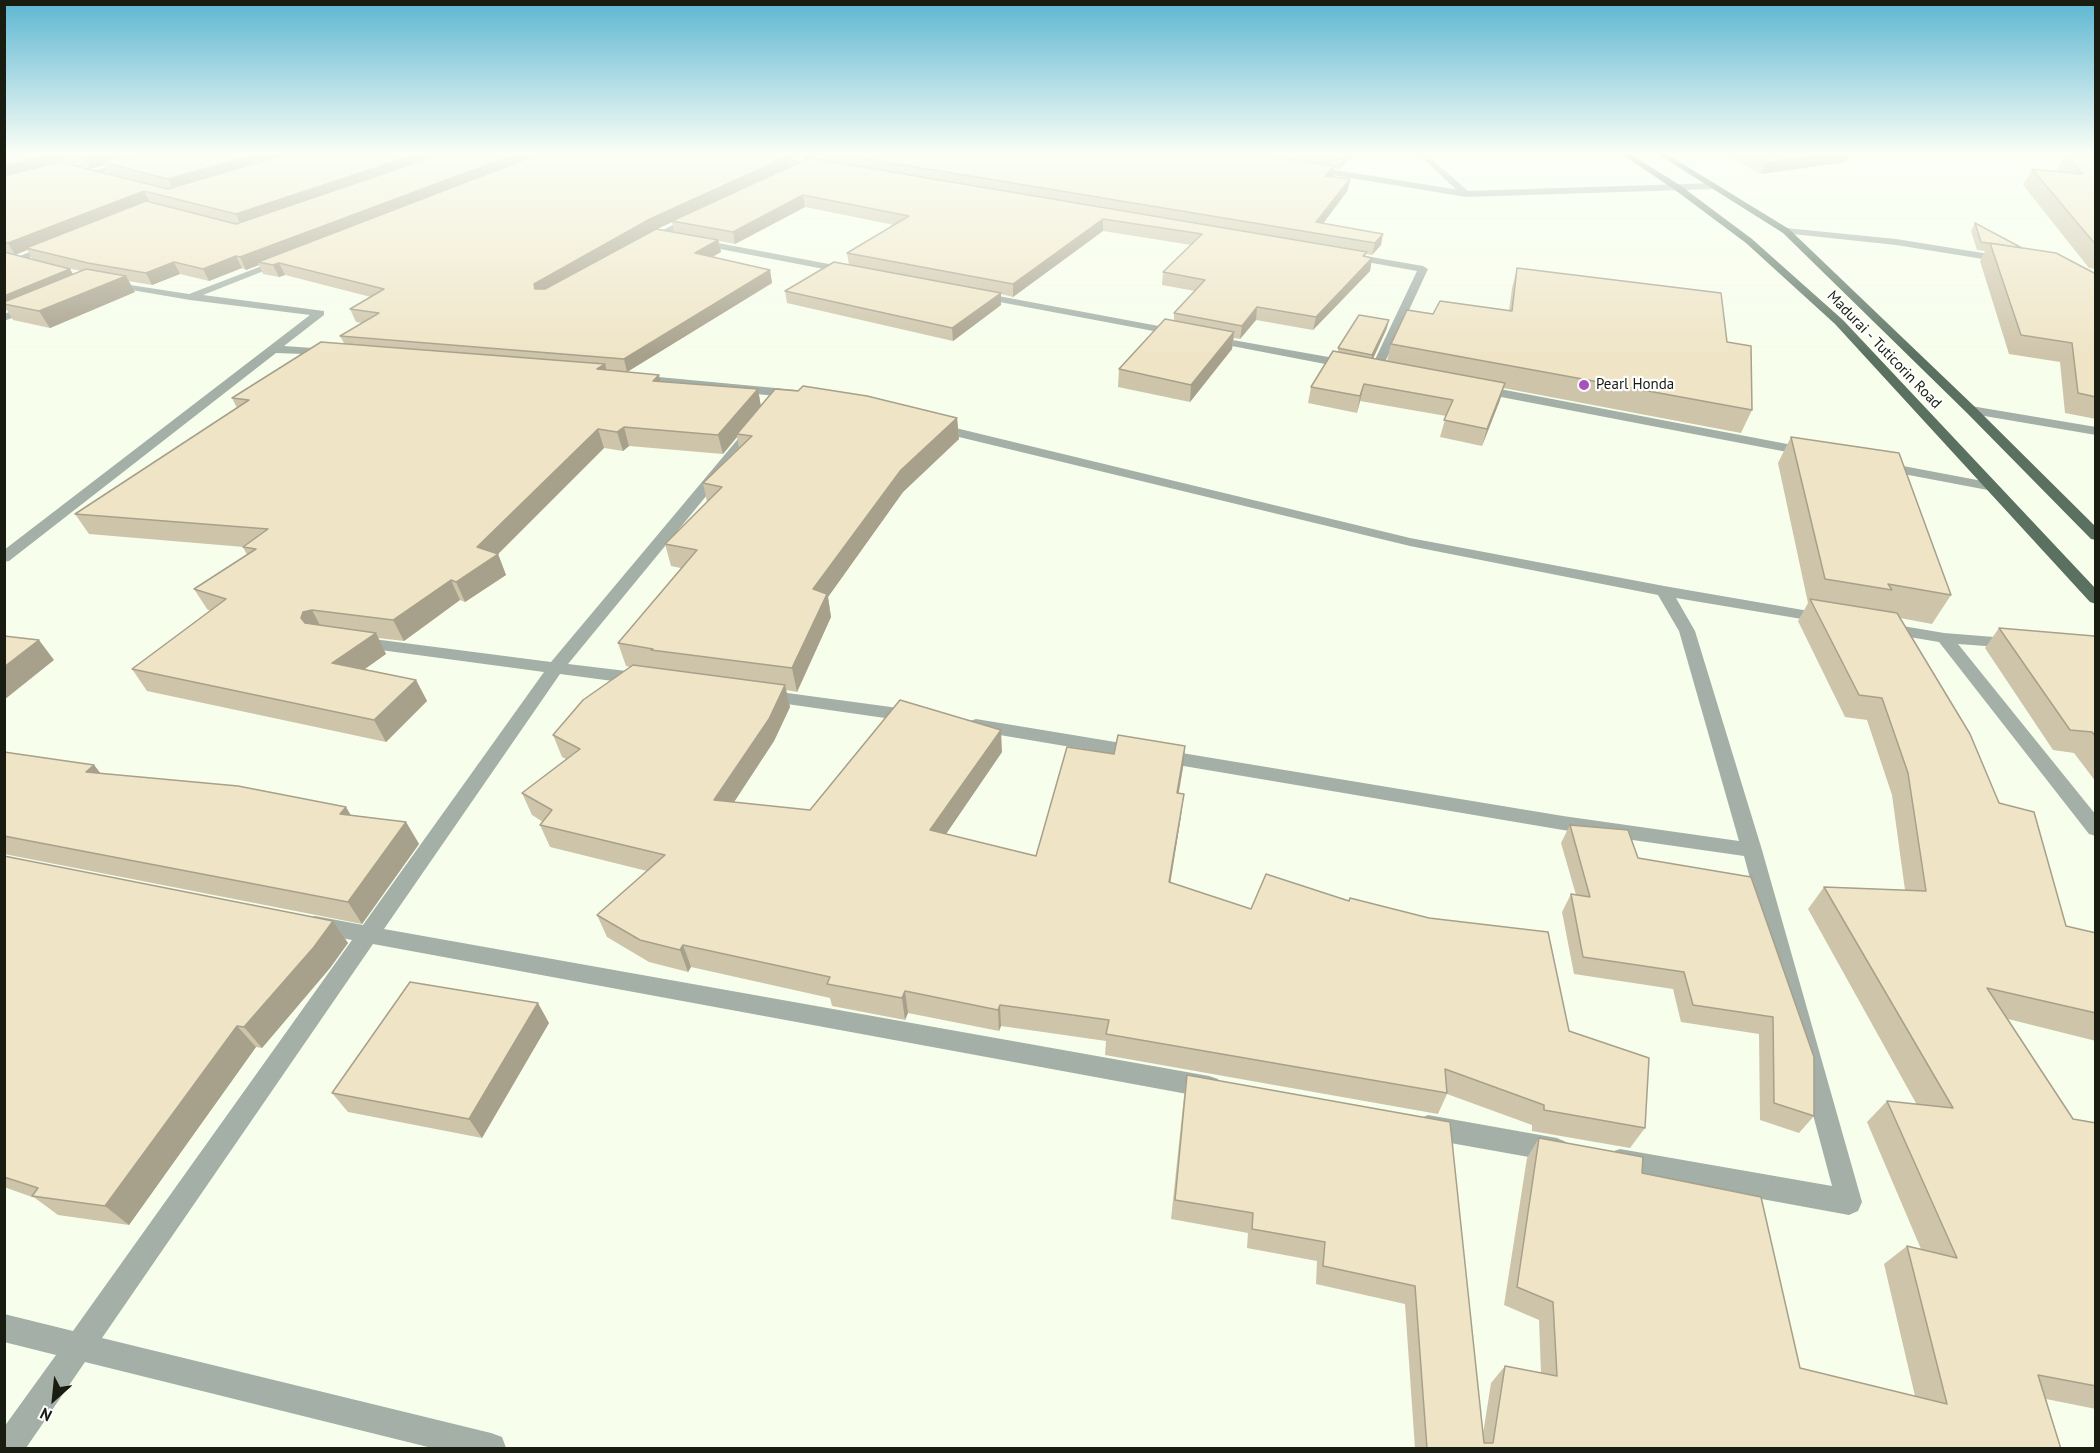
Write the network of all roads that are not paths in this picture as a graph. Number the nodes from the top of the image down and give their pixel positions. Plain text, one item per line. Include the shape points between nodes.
1 (687, 221) edge
2 (1721, 221) edge
3 (1770, 221) edge
4 (1786, 231) junction
5 (657, 235) junction
6 (68, 239) edge
7 (637, 246) edge
8 (299, 254) edge
9 (1341, 255) edge
10 (4, 257) edge
11 (16, 260) junction
12 (2013, 261) edge
13 (38, 266) edge
14 (858, 272) edge
15 (94, 280) edge
16 (964, 292) edge
17 (190, 297) junction
18 (44, 301) edge
19 (4, 318) edge
20 (276, 349) junction
21 (345, 354) edge
22 (622, 377) edge
23 (1469, 388) edge
24 (785, 391) junction
25 (808, 397) edge
26 (1971, 410) junction
27 (924, 425) edge
28 (2096, 431) edge
29 (1819, 454) edge
30 (1865, 463) edge
31 (1994, 487) junction
32 (2096, 536) edge
33 (4, 558) edge
34 (1664, 591) junction
35 (2096, 599) edge
36 (1839, 621) edge
37 (1874, 626) edge
38 (1944, 638) junction
39 (335, 640) edge
40 (2026, 644) edge
41 (556, 667) junction
42 (661, 681) edge
43 (743, 693) edge
44 (929, 718) edge
45 (964, 723) edge
46 (2096, 829) edge
47 (1752, 850) junction
48 (290, 920) edge
49 (370, 936) junction
50 (1227, 1090) edge
51 (1403, 1122) edge
52 (1579, 1154) edge
53 (1603, 1158) edge
54 (4, 1328) edge
55 (80, 1346) junction
56 (8, 1449) edge
57 (491, 1449) edge

1 - 5 street
2 - 31 main road, Madurai - Tuticorin Road via 1839,322
3 - 4 main road, Madurai - Tuticorin Road
4 - 12 street via 1896,242
4 - 26 main road, Madurai - Tuticorin Road
5 - 7 street
5 - 14 street
6 - 11 street
8 - 17 street
9 - 16 street via 1423,269 1382,371
10 - 11 street
11 - 13 street
15 - 17 street
17 - 20 street via 320,312
18 - 19 street
20 - 21 street
20 - 33 street
22 - 24 street
23 - 29 street
24 - 25 street
24 - 41 street
26 - 28 street
26 - 32 main road, Madurai - Tuticorin Road
27 - 34 street via 1410,542
30 - 31 street
31 - 35 main road, Madurai - Tuticorin Road
34 - 36 street
34 - 47 street via 1687,631
37 - 38 street
38 - 40 street
38 - 46 street
39 - 41 street
41 - 42 street
41 - 49 street
43 - 44 street
45 - 47 street via 1563,824
47 - 53 street via 1849,1202
48 - 49 street
49 - 50 street
49 - 55 street
51 - 52 street
54 - 55 street
55 - 56 street
55 - 57 street

